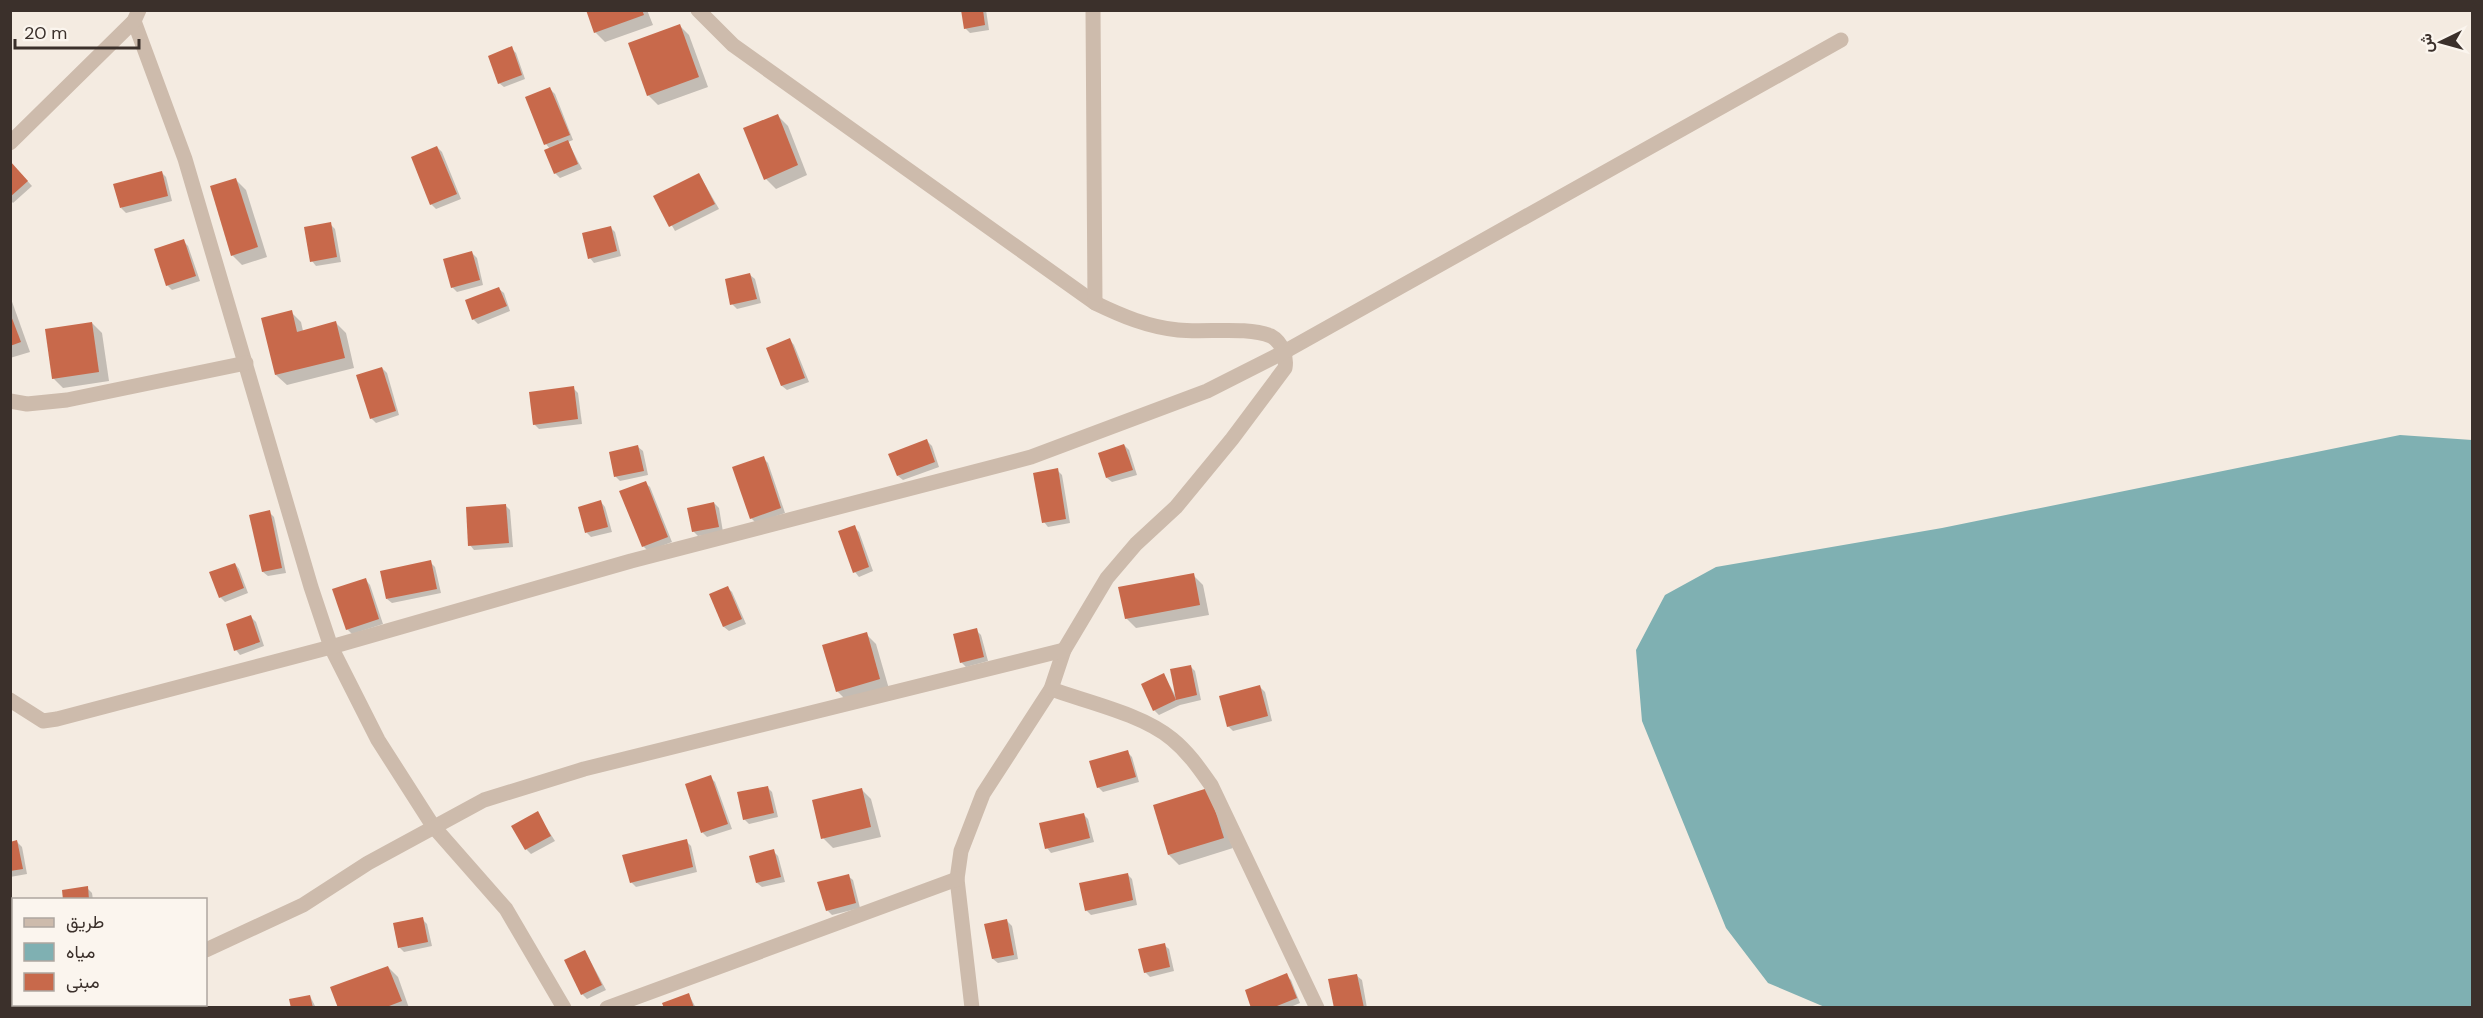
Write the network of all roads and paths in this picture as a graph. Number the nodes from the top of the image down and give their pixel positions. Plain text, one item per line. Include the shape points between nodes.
1 (698, 10) edge
2 (1093, 10) edge
3 (136, 16) edge
4 (1841, 40) dead end
5 (11, 142) edge
6 (1095, 303) junction
7 (1284, 352) junction
8 (246, 363) junction
9 (10, 401) edge
10 (331, 647) junction
11 (1064, 650) junction
12 (1051, 689) junction
13 (10, 700) edge
14 (433, 826) junction
15 (957, 879) junction
16 (207, 950) edge
17 (564, 1008) edge
18 (607, 1008) edge
19 (972, 1008) edge
20 (1317, 1008) edge

1 - 6 street via 733,45
2 - 6 street
3 - 5 street
3 - 8 street via 185,159
4 - 7 street
6 - 7 street via 1147,325 1265,335 1279,342
7 - 10 street via 1207,391 1031,456 631,561
7 - 11 street via 1286,362 1281,374 1183,498 1107,578
8 - 9 street via 67,400 27,404
8 - 10 street
10 - 13 street via 57,720 43,721
10 - 14 street via 378,740
11 - 12 street
11 - 14 street via 584,769 484,800
12 - 15 street via 983,794 961,850
12 - 20 street via 1150,724 1192,757 1211,785
14 - 16 street via 303,905
14 - 17 street via 506,909
15 - 18 street
15 - 19 street

